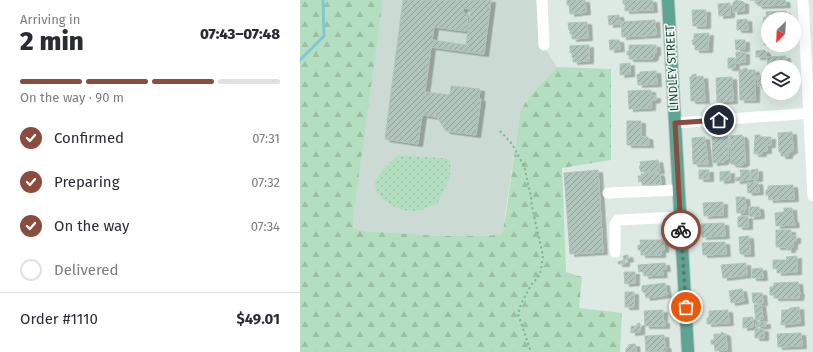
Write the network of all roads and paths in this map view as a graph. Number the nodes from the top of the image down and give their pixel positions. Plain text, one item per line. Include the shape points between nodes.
1 (542, 0) edge
2 (668, 0) edge
3 (803, 0) edge
4 (544, 46) dead end
5 (811, 113) edge
6 (675, 123) junction
7 (500, 131) dead end
8 (679, 190) junction
9 (608, 193) dead end
10 (813, 196) edge
11 (680, 216) junction
12 (615, 252) dead end
13 (531, 352) edge
14 (688, 352) edge

1 - 4 street
2 - 6 main road, LINDLEY STREET
3 - 5 street
5 - 6 street
5 - 10 street
6 - 8 main road, LINDLEY STREET
7 - 13 path via 512,144 524,166 543,256 540,275 531,285 518,314
8 - 9 street
8 - 11 main road, LINDLEY STREET
11 - 12 street via 618,220 614,224
11 - 14 main road, LINDLEY STREET

